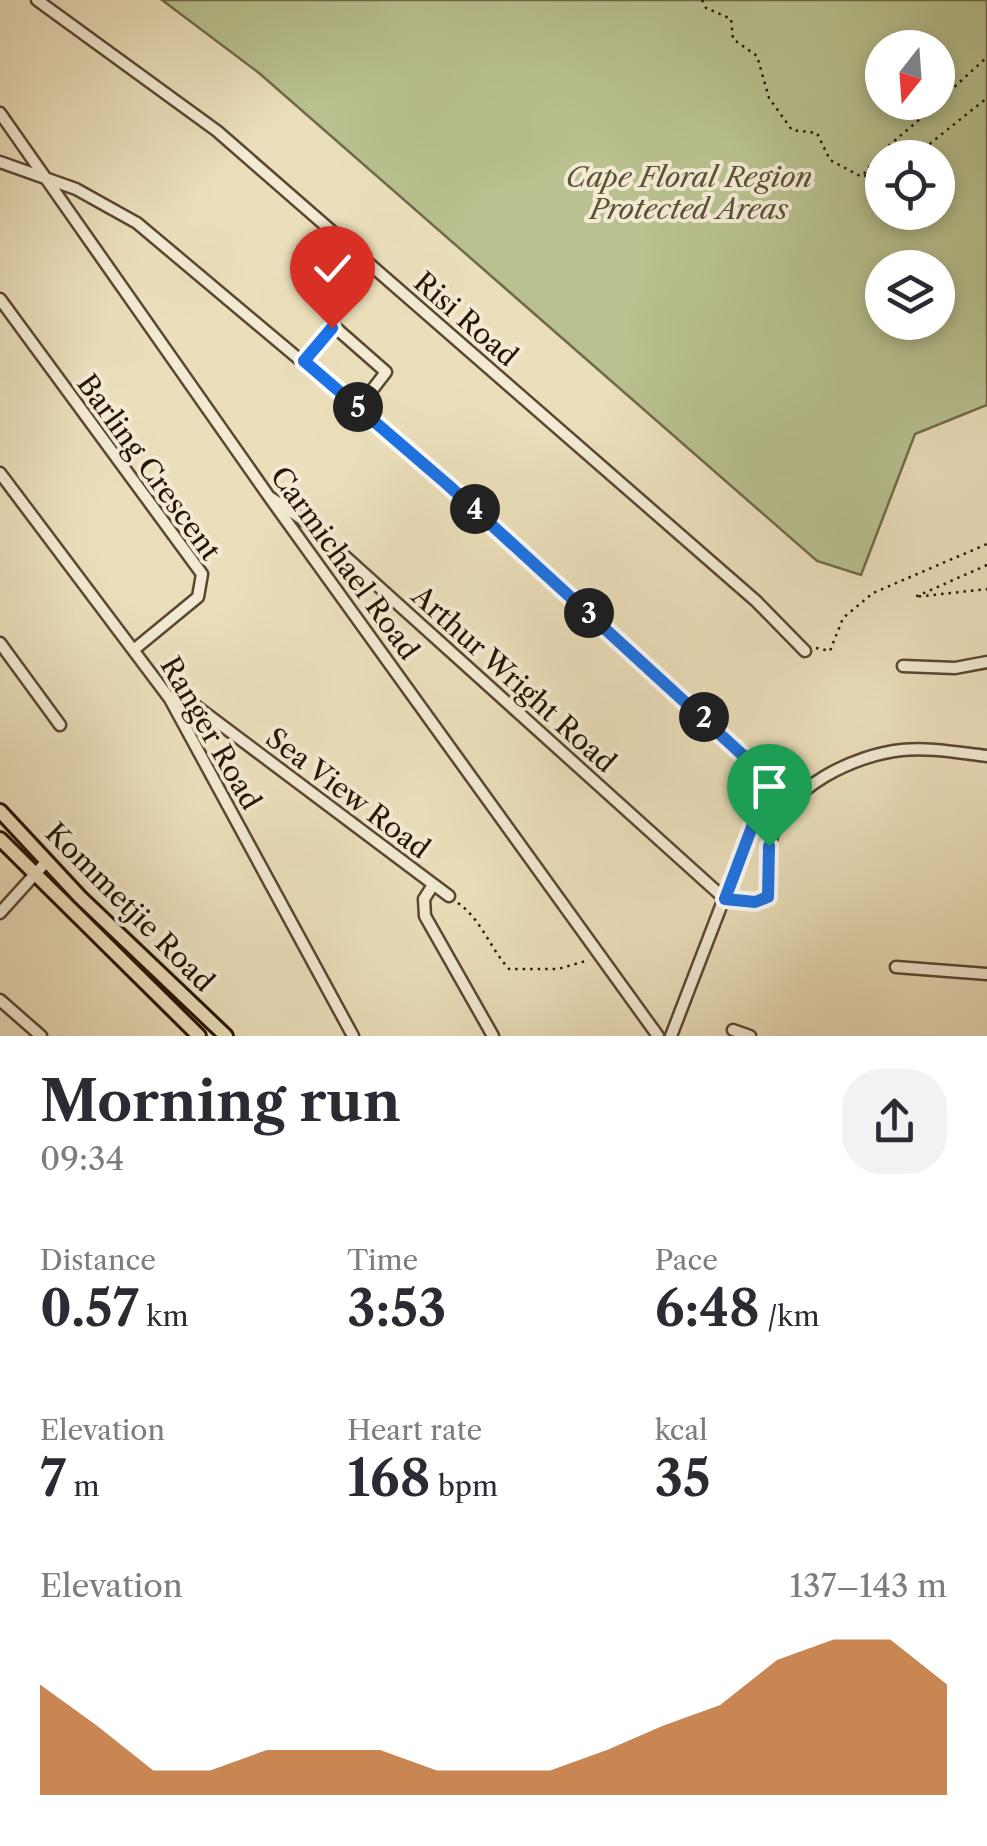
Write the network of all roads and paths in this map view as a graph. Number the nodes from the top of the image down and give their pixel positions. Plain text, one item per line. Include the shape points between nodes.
1 (38, 0) edge
2 (702, 0) edge
3 (987, 57) edge
4 (955, 86) edge
5 (987, 98) edge
6 (0, 113) edge
7 (920, 120) edge
8 (936, 140) edge
9 (0, 162) edge
10 (865, 177) edge
11 (44, 178) junction
12 (862, 178) junction
13 (0, 299) edge
14 (304, 361) junction
15 (359, 407) junction
16 (0, 473) edge
17 (270, 498) junction
18 (987, 544) edge
19 (987, 564) edge
20 (987, 589) edge
21 (0, 642) edge
22 (802, 646) joint
23 (136, 648) junction
24 (987, 662) edge
25 (904, 666) dead end
26 (170, 699) junction
27 (60, 726) dead end
28 (987, 756) edge
29 (0, 811) edge
30 (0, 839) edge
31 (46, 862) junction
32 (32, 875) junction
33 (433, 885) junction
34 (449, 896) joint
35 (725, 899) junction
36 (0, 913) edge
37 (598, 956) junction
38 (896, 967) dead end
39 (987, 974) edge
40 (0, 1000) edge
41 (733, 1030) dead end
42 (42, 1036) edge
43 (200, 1036) edge
44 (226, 1036) edge
45 (353, 1036) edge
46 (493, 1036) edge
47 (658, 1036) edge
48 (671, 1036) edge
49 (750, 1036) edge

1 - 22 street, Risi Road via 217,131
2 - 12 path via 731,19 732,39 758,56 768,98 792,130 818,133 830,160
3 - 4 path
5 - 8 path
6 - 11 street, Carmichael Road
7 - 12 path via 880,149
9 - 11 street
10 - 12 path
11 - 14 street via 136,223
11 - 17 street, Carmichael Road
13 - 23 street, Barling Crescent via 202,574 198,597
14 - 15 street
14 - 15 street via 336,329 386,372
15 - 35 street via 748,757 765,792
16 - 23 street, Ranger Road
17 - 35 street, Arthur Wright Road via 308,523
17 - 37 street, Carmichael Road
18 - 22 path via 873,593 843,618 830,651
19 - 20 path via 915,598
21 - 27 street
23 - 26 street, Ranger Road
24 - 25 street
26 - 33 street, Sea View Road via 188,700
26 - 45 street, Ranger Road
28 - 35 street via 897,751 820,779 776,825 768,897
29 - 31 main road, Kommetjie Road
30 - 32 main road, Kommetjie Road
31 - 32 street
31 - 44 main road, Kommetjie Road
32 - 36 street
32 - 43 main road, Kommetjie Road
33 - 34 street, Sea View Road
33 - 46 street via 424,899 425,916
34 - 37 path via 473,913 509,969 558,970
35 - 48 street
37 - 47 street, Carmichael Road
38 - 39 street
40 - 42 street
41 - 49 street

